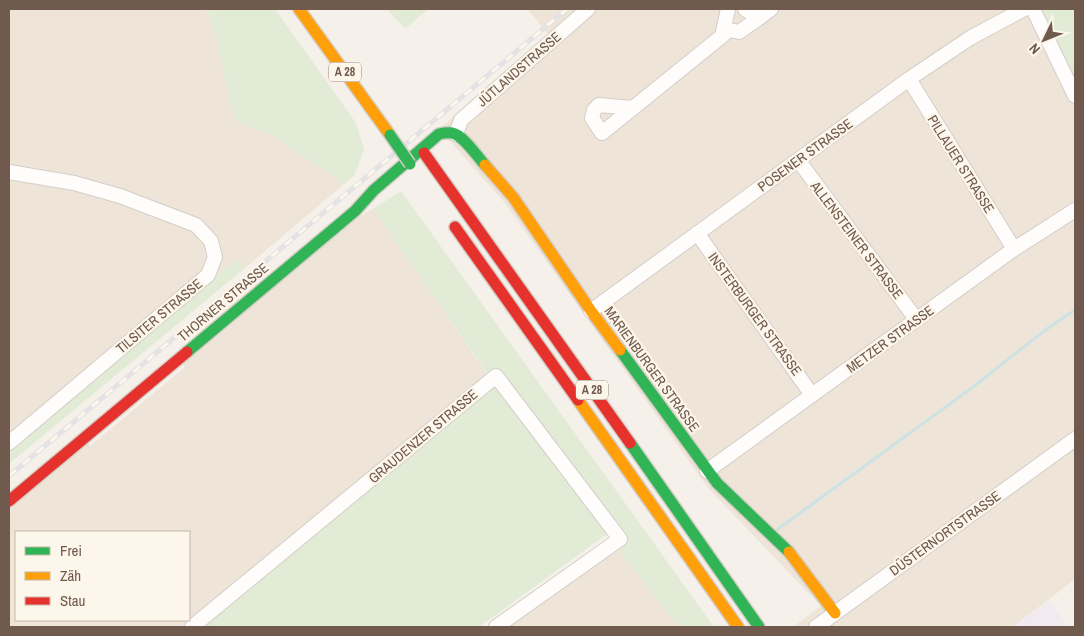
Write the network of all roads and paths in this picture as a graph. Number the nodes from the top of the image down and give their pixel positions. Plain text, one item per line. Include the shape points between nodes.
1 (299, 9) edge
2 (588, 9) edge
3 (728, 9) edge
4 (745, 9) edge
5 (771, 9) edge
6 (1024, 9) edge
7 (1033, 9) edge
8 (758, 18) junction
9 (722, 36) junction
10 (909, 79) junction
11 (1075, 96) edge
12 (632, 108) dead end
13 (456, 134) junction
14 (413, 138) dead end
15 (798, 160) junction
16 (413, 168) dead end
17 (9, 172) edge
18 (1075, 210) edge
19 (450, 220) dead end
20 (697, 234) junction
21 (1014, 249) junction
22 (591, 311) junction
23 (916, 319) junction
24 (812, 395) junction
25 (1075, 439) edge
26 (9, 443) edge
27 (707, 471) junction
28 (9, 501) edge
29 (835, 613) junction
30 (192, 627) edge
31 (496, 627) edge
32 (738, 627) edge
33 (760, 627) edge
34 (816, 627) edge

1 - 16 main road, A 28, bridge
2 - 13 street, JÜTLANDSTRASSE via 461,120
3 - 9 street
4 - 8 street
5 - 8 street
6 - 10 street, POSENER STRASSE via 970,38
7 - 11 street
8 - 9 street via 739,32 729,30
9 - 12 street
10 - 15 street, POSENER STRASSE
10 - 21 street, PILLAUER STRASSE
13 - 22 main road, MARIENBURGER STRASSE via 514,197
13 - 28 main road, THORNER STRASSE via 448,131 439,134 374,190 355,211
14 - 33 main road, A 28
15 - 20 street, POSENER STRASSE
15 - 23 street, ALLENSTEINER STRASSE
17 - 26 street, TILSITER STRASSE via 74,183 120,196 196,225 211,241 215,257 208,275
18 - 21 street, METZER STRASSE
19 - 32 main road, A 28
20 - 22 street, POSENER STRASSE
20 - 24 street, INSTERBURGER STRASSE
21 - 23 street, METZER STRASSE
22 - 27 main road, MARIENBURGER STRASSE
23 - 24 street, METZER STRASSE
24 - 27 street, METZER STRASSE
25 - 29 street, DÜSTERNORTSTRASSE
27 - 29 main road, MARIENBURGER STRASSE via 792,555
29 - 34 street, DÜSTERNORTSTRASSE
30 - 31 street, GRAUDENZER STRASSE via 496,376 620,539

